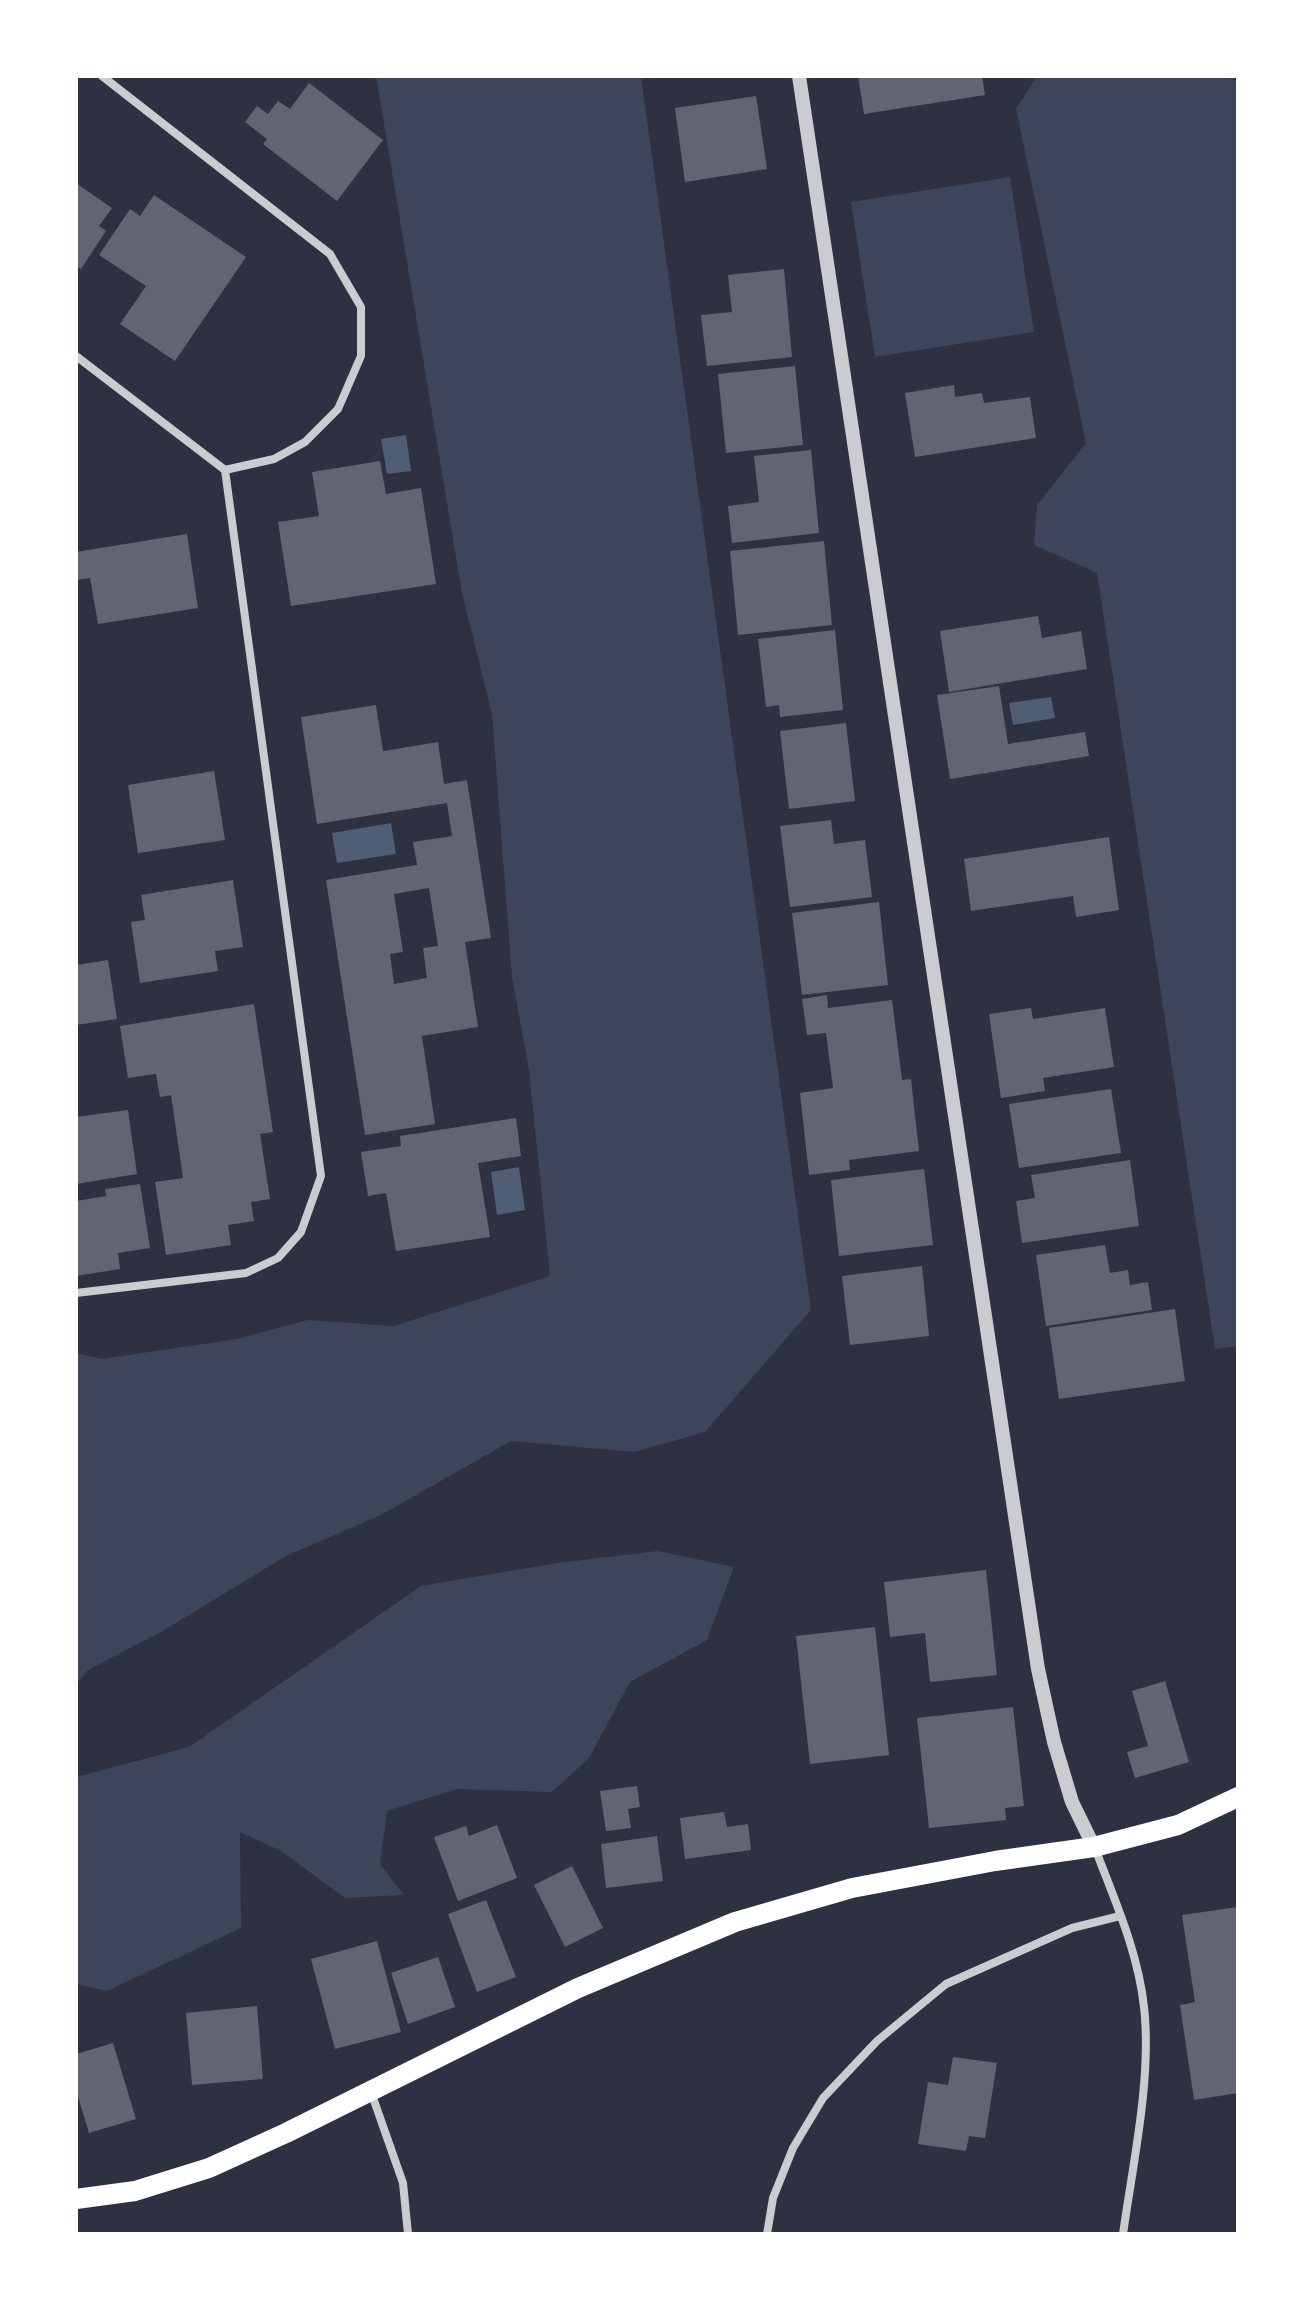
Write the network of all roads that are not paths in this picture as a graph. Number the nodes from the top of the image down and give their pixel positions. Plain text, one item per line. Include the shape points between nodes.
1 (102, 76) edge
2 (799, 76) edge
3 (76, 356) edge
4 (225, 470) junction
5 (76, 1293) edge
6 (1238, 1797) edge
7 (1094, 1847) junction
8 (1120, 1916) junction
9 (371, 2091) junction
10 (76, 2199) edge
11 (408, 2234) edge
12 (767, 2234) edge
13 (1123, 2234) edge

1 - 4 street via 330,254 361,307 361,356 338,409 305,442 274,459
2 - 7 street via 1038,1669 1072,1802
3 - 4 street
4 - 5 street via 321,1176 301,1232 278,1258 246,1273
6 - 7 main road via 1178,1825
7 - 8 street
7 - 9 main road via 852,1888 735,1922 578,1988
8 - 12 street via 1072,1928 946,1984 877,2041 823,2098 793,2148 773,2198
8 - 13 street via 1144,2007 1146,2069
9 - 10 main road via 209,2168 135,2191
9 - 11 street via 403,2183

